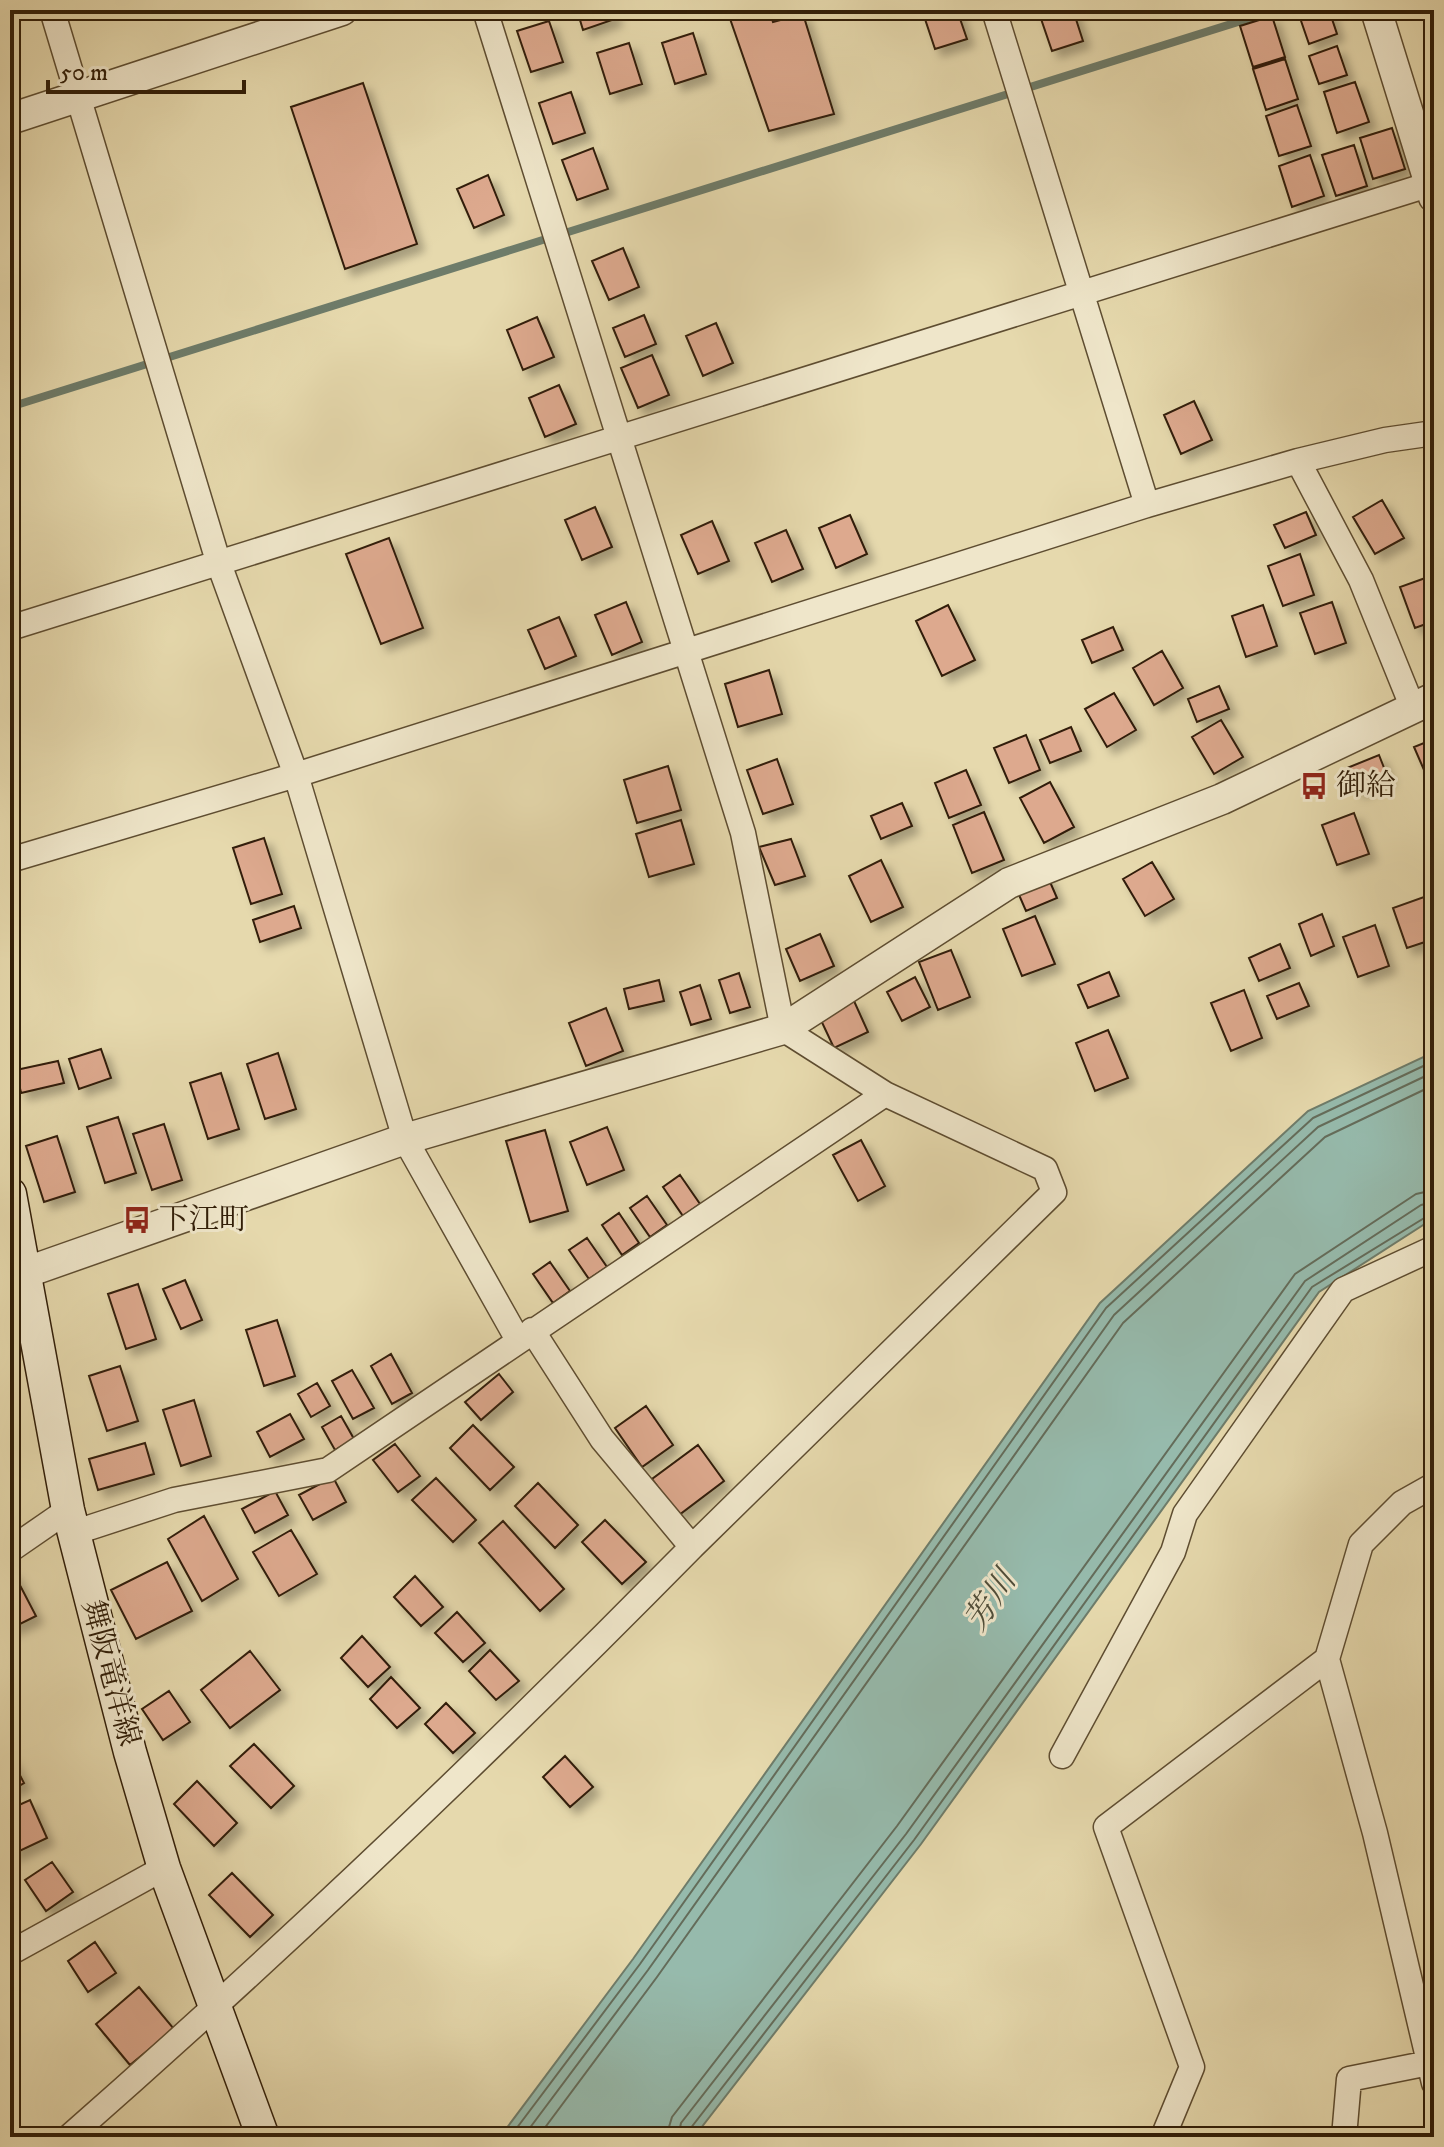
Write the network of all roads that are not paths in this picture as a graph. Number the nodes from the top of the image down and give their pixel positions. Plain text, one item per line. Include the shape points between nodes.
1 (52, 10) edge
2 (342, 10) edge
3 (485, 10) edge
4 (994, 10) edge
5 (1376, 10) edge
6 (81, 97) junction
7 (10, 119) edge
8 (1433, 188) edge
9 (1084, 292) junction
10 (1434, 433) edge
11 (621, 437) junction
12 (1298, 461) junction
13 (1147, 505) junction
14 (218, 561) junction
15 (10, 628) edge
16 (689, 652) junction
17 (1423, 702) edge
18 (296, 775) junction
19 (10, 860) edge
20 (783, 1029) junction
21 (885, 1094) junction
22 (405, 1139) junction
23 (10, 1194) edge
24 (1434, 1248) edge
25 (18, 1275) edge
26 (525, 1335) junction
27 (1434, 1485) edge
28 (71, 1522) junction
29 (692, 1547) junction
30 (10, 1550) edge
31 (1327, 1659) junction
32 (1062, 1756) dead end
33 (164, 1868) junction
34 (10, 1953) edge
35 (214, 2009) junction
36 (1432, 2073) edge
37 (69, 2137) edge
38 (263, 2137) edge
39 (1163, 2137) edge
40 (1344, 2137) edge

1 - 6 street
2 - 6 street
3 - 11 street
4 - 9 street
5 - 8 street
6 - 7 street
6 - 14 street
8 - 9 street
9 - 11 street
9 - 13 street
10 - 12 street
11 - 14 street
11 - 16 street
12 - 13 street
12 - 17 street
13 - 16 street
14 - 15 street
14 - 18 street
16 - 18 street
16 - 20 street via 743,833
17 - 20 street via 1222,799 1009,883
18 - 19 street
18 - 22 street
20 - 21 street
20 - 22 street
21 - 26 street
21 - 29 street via 1045,1169 1054,1192
22 - 25 street
22 - 26 street
23 - 25 main road, 舞阪竜洋線
24 - 32 street via 1343,1290 1185,1514 1173,1552
25 - 28 main road, 舞阪竜洋線
26 - 28 street via 328,1470
26 - 29 street
27 - 31 street via 1402,1503 1361,1544
28 - 30 street
28 - 33 main road, 舞阪竜洋線
29 - 35 street via 502,1739
31 - 36 street
31 - 39 street via 1106,1827 1192,2067
33 - 34 street
33 - 35 main road, 舞阪竜洋線
35 - 37 street
35 - 38 main road, 舞阪竜洋線
36 - 40 street via 1349,2079

